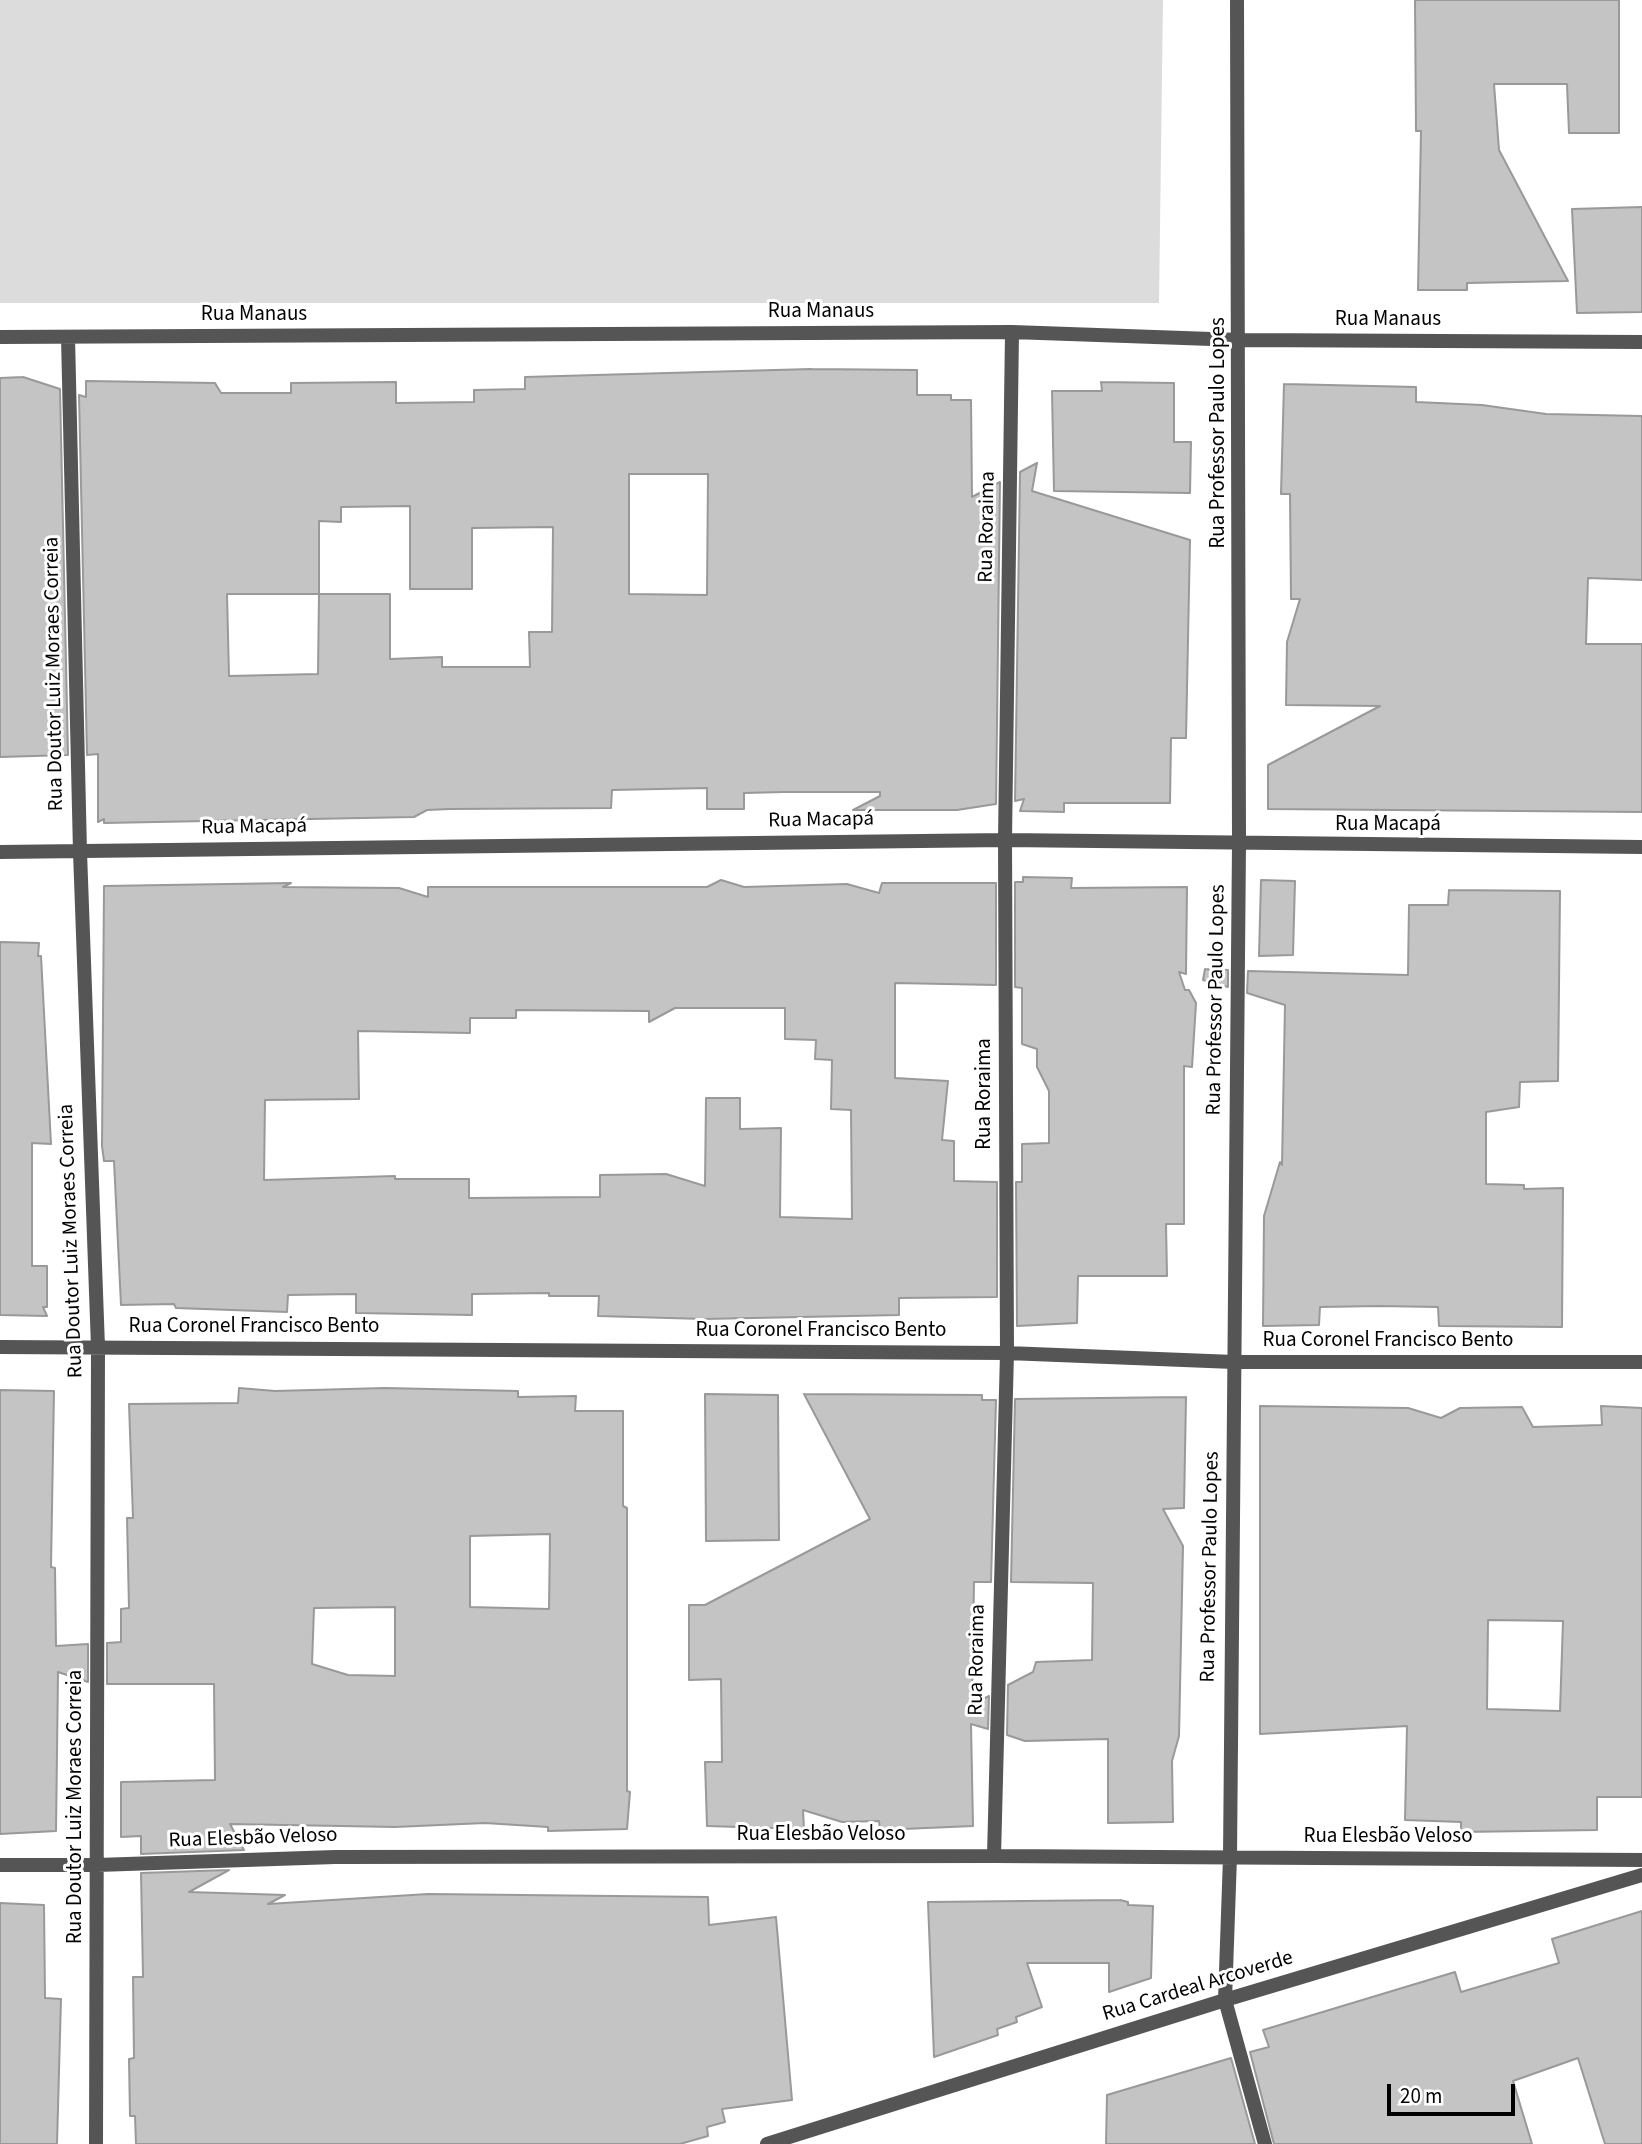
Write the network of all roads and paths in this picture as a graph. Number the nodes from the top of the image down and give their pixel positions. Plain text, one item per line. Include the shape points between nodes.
1 (1237, 0) edge
2 (1012, 332) junction
3 (0, 337) edge
4 (68, 337) junction
5 (1240, 340) junction
6 (1642, 342) edge
7 (1005, 840) junction
8 (1239, 845) junction
9 (1642, 847) edge
10 (0, 852) edge
11 (80, 852) junction
12 (0, 1347) edge
13 (98, 1347) junction
14 (1007, 1353) junction
15 (1234, 1362) junction
16 (1642, 1363) edge
17 (995, 1856) junction
18 (1230, 1857) junction
19 (1642, 1860) edge
20 (0, 1865) edge
21 (97, 1866) junction
22 (1642, 1875) edge
23 (1225, 2000) junction
24 (96, 2144) edge
25 (767, 2144) edge
26 (1265, 2144) edge

1 - 5 street, Rua Professor Paulo Lopes
2 - 4 street, Rua Manaus
2 - 5 street, Rua Manaus
2 - 7 street, Rua Roraima
3 - 4 street, Rua Manaus
4 - 11 street, Rua Doutor Luiz Moraes Correia
5 - 6 street, Rua Manaus
5 - 8 street, Rua Professor Paulo Lopes
7 - 8 street, Rua Macapá
7 - 11 street, Rua Macapá
7 - 14 street, Rua Roraima
8 - 9 street, Rua Macapá
8 - 15 street, Rua Professor Paulo Lopes
10 - 11 street, Rua Macapá
11 - 13 street, Rua Doutor Luiz Moraes Correia
12 - 13 street, Rua Coronel Francisco Bento
13 - 14 street, Rua Coronel Francisco Bento
13 - 21 street, Rua Doutor Luiz Moraes Correia
14 - 15 street, Rua Coronel Francisco Bento
14 - 17 street, Rua Roraima
15 - 16 street, Rua Coronel Francisco Bento
15 - 18 street, Rua Professor Paulo Lopes
17 - 18 street, Rua Elesbão Veloso
17 - 21 street, Rua Elesbão Veloso via 349,1857
18 - 19 street, Rua Elesbão Veloso
18 - 23 street, Rua Professor Paulo Lopes
20 - 21 street, Rua Elesbão Veloso
21 - 24 street, Rua Doutor Luiz Moraes Correia
22 - 23 street, Rua Cardeal Arcoverde
23 - 25 street, Rua Cardeal Arcoverde
23 - 26 street, Rua Professor Paulo Lopes

